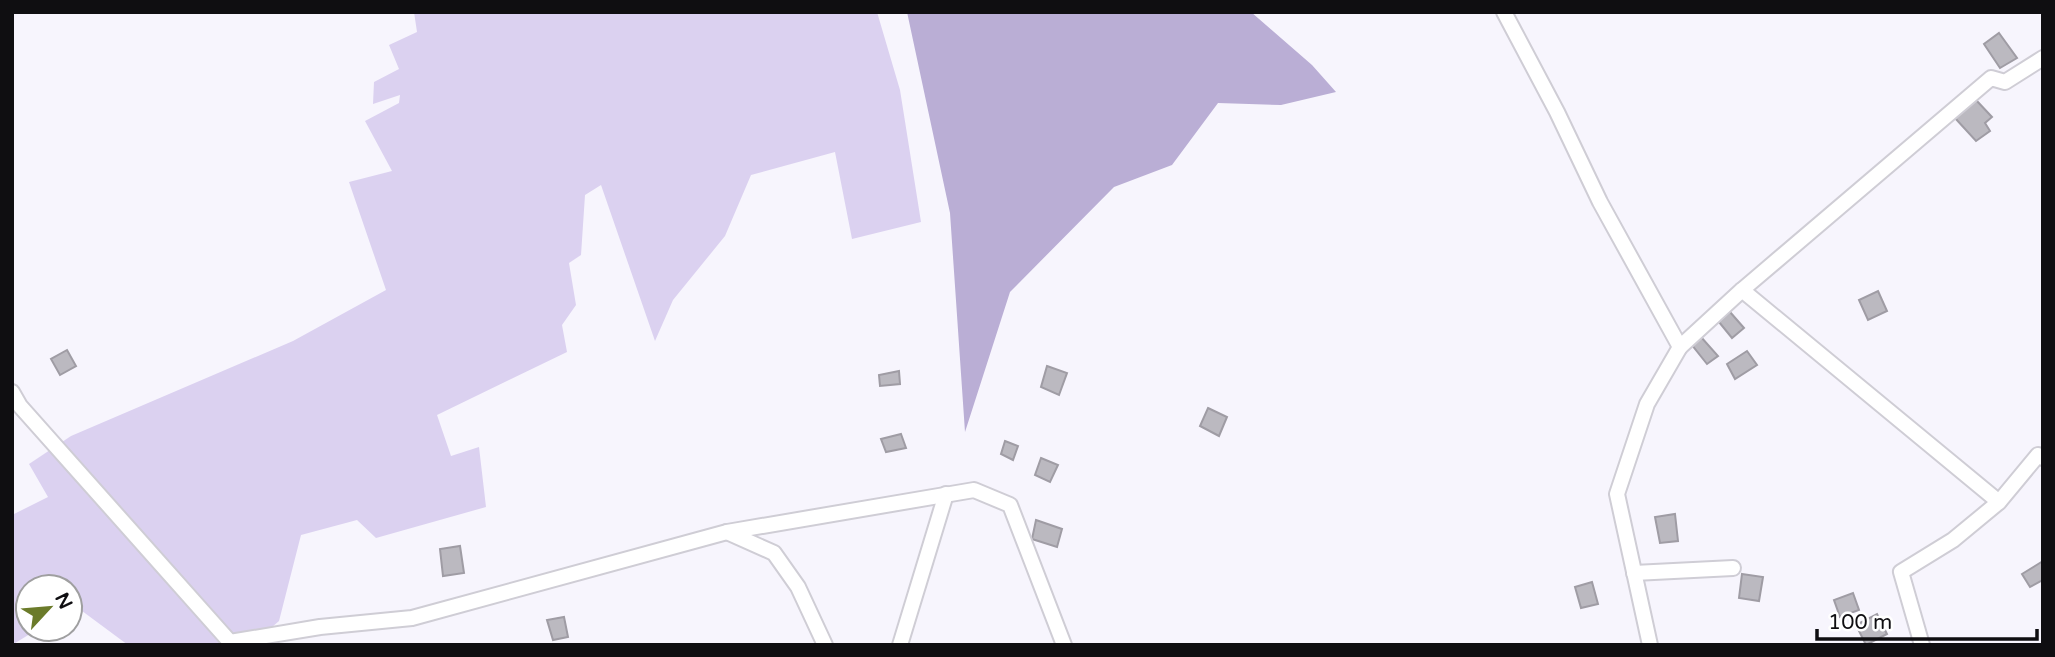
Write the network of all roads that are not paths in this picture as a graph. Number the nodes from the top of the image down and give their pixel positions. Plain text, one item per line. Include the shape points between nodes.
1 (1504, 12) edge
2 (2043, 58) edge
3 (1742, 290) junction
4 (1681, 347) junction
5 (12, 392) edge
6 (2043, 458) edge
7 (946, 494) junction
8 (1999, 502) junction
9 (727, 532) junction
10 (1733, 568) dead end
11 (1634, 573) junction
12 (825, 645) edge
13 (900, 645) edge
14 (1064, 645) edge
15 (1650, 645) edge
16 (1922, 645) edge

1 - 4 street via 1600,202
2 - 3 street via 2005,82 1991,78
3 - 4 street
3 - 8 street
4 - 11 street via 1647,404 1617,494
5 - 9 street via 230,642 412,618
6 - 8 street via 2038,455
7 - 9 street
7 - 13 street
7 - 14 street via 974,490 1010,505
8 - 16 street via 1953,540 1901,572
9 - 12 street via 774,553 798,587
10 - 11 street
11 - 15 street

